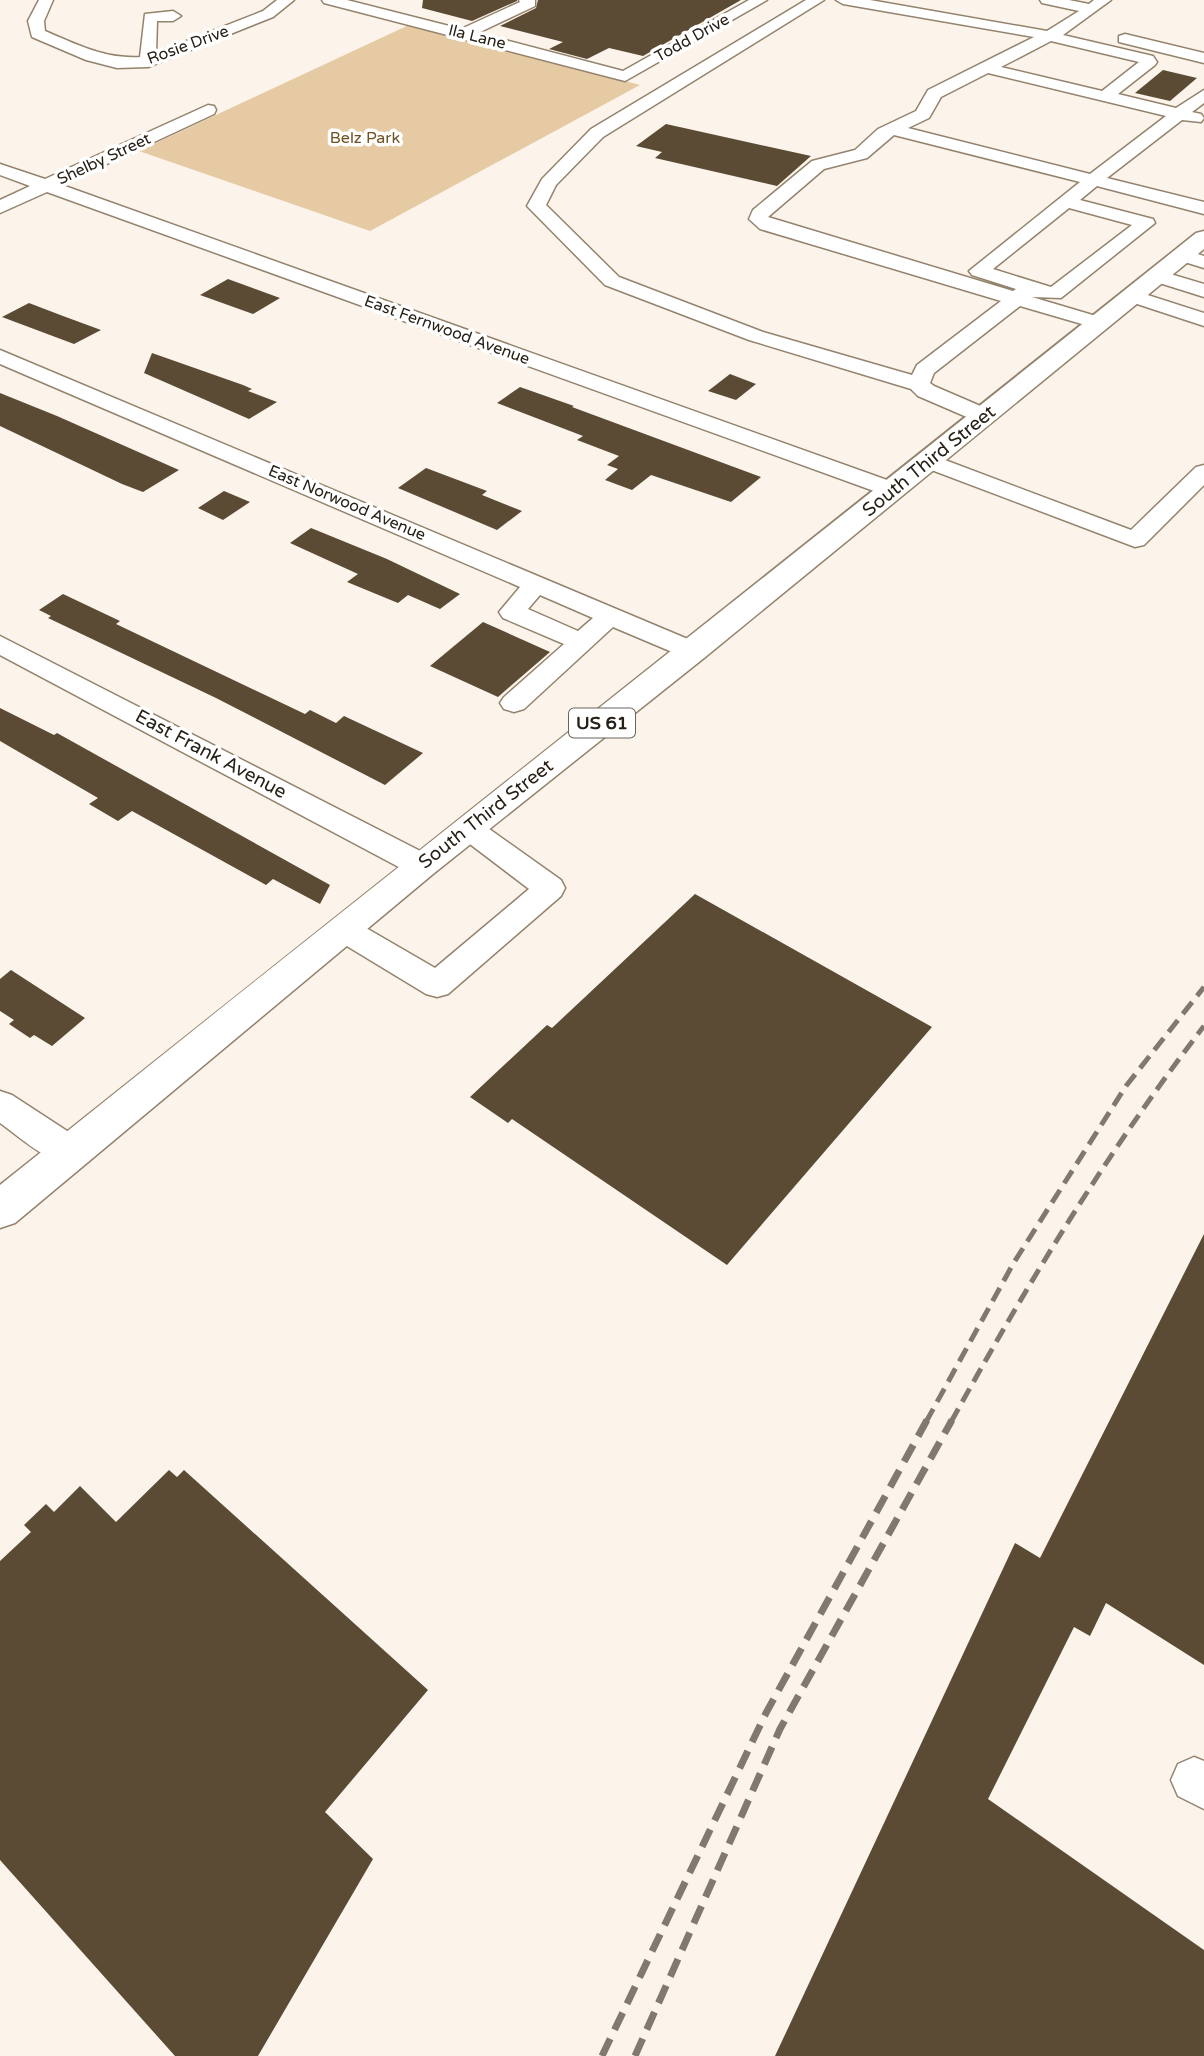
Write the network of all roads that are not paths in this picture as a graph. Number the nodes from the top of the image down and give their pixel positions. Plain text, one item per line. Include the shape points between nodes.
1 (46, 0) edge
2 (287, 0) edge
3 (329, 0) edge
4 (526, 0) edge
5 (760, 0) edge
6 (817, 0) edge
7 (1047, 0) edge
8 (1104, 0) edge
9 (849, 1) edge
10 (981, 6) dead end
11 (173, 16) dead end
12 (1082, 16) junction
13 (941, 33) dead end
14 (464, 34) junction
15 (1049, 37) junction
16 (990, 47) dead end
17 (1202, 52) edge
18 (1014, 54) junction
19 (148, 62) junction
20 (1149, 62) junction
21 (987, 68) junction
22 (1204, 75) edge
23 (625, 76) joint
24 (1204, 95) edge
25 (1105, 96) junction
26 (208, 110) dead end
27 (1180, 114) junction
28 (1204, 120) edge
29 (891, 129) junction
30 (1113, 165) junction
31 (0, 169) edge
32 (1137, 171) dead end
33 (1093, 180) junction
34 (47, 186) junction
35 (1066, 202) junction
36 (0, 207) edge
37 (1204, 208) edge
38 (1197, 252) edge
39 (1157, 276) junction
40 (1204, 291) edge
41 (1025, 292) junction
42 (1132, 296) junction
43 (1204, 320) edge
44 (1099, 323) junction
45 (0, 356) edge
46 (919, 384) junction
47 (984, 416) junction
48 (929, 461) junction
49 (1204, 472) edge
50 (893, 490) junction
51 (536, 584) junction
52 (610, 616) junction
53 (582, 642) junction
54 (0, 644) edge
55 (693, 652) junction
56 (514, 703) dead end
57 (468, 828) junction
58 (421, 865) junction
59 (343, 929) junction
60 (0, 1105) edge
61 (71, 1152) junction
62 (0, 1209) edge

1 - 19 street, Rosie Drive via 36,21 38,34 50,42 117,63
2 - 19 street, Rosie Drive via 268,14
3 - 14 street, Ila Lane
4 - 14 street via 530,3
5 - 23 street, Todd Drive
6 - 46 street via 597,133 548,183 536,206 612,281 756,336
7 - 12 lane
8 - 12 street
9 - 13 street
9 - 15 street
10 - 12 street
11 - 19 street via 150,17
12 - 15 street
12 - 17 street
12 - 17 street via 1117,21
14 - 23 street, Ila Lane
15 - 18 street
15 - 20 street
16 - 18 street
18 - 21 street
20 - 22 street
20 - 25 street
21 - 25 street
21 - 29 street via 933,94 923,114
24 - 27 street
25 - 27 street
26 - 34 street, Shelby Street
27 - 28 street
27 - 30 street
29 - 33 street
29 - 41 street via 861,154 818,165 760,214 760,222
30 - 32 street
30 - 33 street
31 - 34 street, East Fernwood Avenue
33 - 35 street
33 - 37 street
34 - 36 street, Shelby Street
34 - 50 street, East Fernwood Avenue
35 - 41 street via 979,271
35 - 41 street via 1146,223 1054,294
38 - 39 main road, South Third Street / US 61
39 - 40 street
39 - 42 main road, South Third Street / US 61
41 - 44 street
41 - 46 street via 925,370
42 - 43 street
42 - 44 main road, South Third Street / US 61
44 - 47 main road, South Third Street / US 61
45 - 51 street, East Norwood Avenue
46 - 47 street
47 - 48 main road, South Third Street / US 61
48 - 49 street via 1135,540
48 - 50 main road, South Third Street / US 61
50 - 55 main road, South Third Street / US 61
51 - 52 street, East Norwood Avenue
51 - 53 street via 512,611
52 - 53 street
52 - 55 street, East Norwood Avenue
53 - 56 street
54 - 58 street, East Frank Avenue
55 - 57 main road, South Third Street / US 61
57 - 58 main road, South Third Street / US 61
57 - 59 street via 550,888 437,985
58 - 59 main road, South Third Street / US 61
59 - 61 main road, South Third Street / US 61
60 - 61 street
61 - 62 main road, South Third Street / US 61

